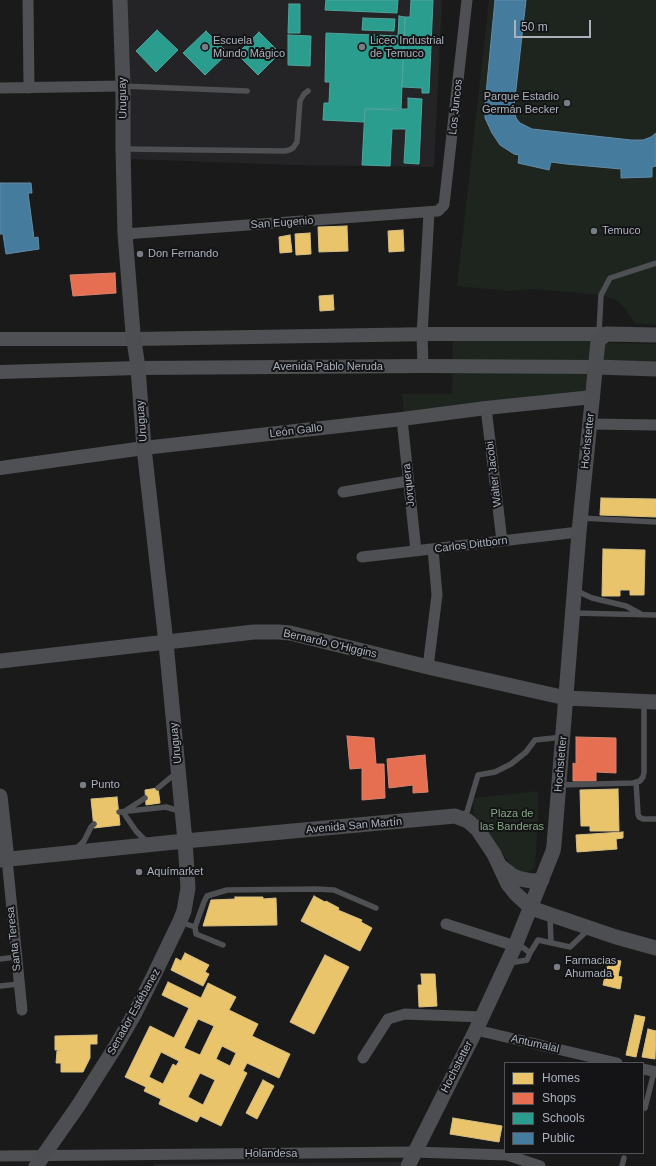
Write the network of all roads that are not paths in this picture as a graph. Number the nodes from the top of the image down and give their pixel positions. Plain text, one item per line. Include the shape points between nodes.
1 (28, 0) edge
2 (120, 0) edge
3 (467, 0) edge
4 (123, 86) junction
5 (0, 88) edge
6 (30, 88) junction
7 (247, 91) dead end
8 (308, 91) dead end
9 (123, 149) junction
10 (434, 212) junction
11 (126, 234) junction
12 (656, 263) edge
13 (602, 334) junction
14 (422, 335) junction
15 (656, 335) edge
16 (0, 339) edge
17 (133, 339) junction
18 (423, 366) junction
19 (596, 367) junction
20 (138, 368) junction
21 (656, 369) edge
22 (0, 372) edge
23 (593, 397) junction
24 (486, 408) junction
25 (402, 419) junction
26 (590, 424) junction
27 (656, 425) edge
28 (144, 448) junction
29 (0, 468) edge
30 (408, 481) junction
31 (343, 492) dead end
32 (656, 522) edge
33 (580, 525) junction
34 (502, 541) junction
35 (433, 549) junction
36 (416, 551) junction
37 (362, 557) dead end
38 (575, 590) junction
39 (573, 613) junction
40 (642, 614) junction
41 (656, 615) edge
42 (166, 643) junction
43 (0, 661) edge
44 (428, 667) junction
45 (566, 698) junction
46 (650, 702) edge
47 (563, 737) junction
48 (178, 770) junction
49 (636, 782) junction
50 (559, 785) junction
51 (158, 788) dead end
52 (0, 796) edge
53 (146, 798) dead end
54 (121, 812) junction
55 (459, 817) junction
56 (183, 818) junction
57 (656, 819) edge
58 (94, 824) dead end
59 (185, 841) junction
60 (151, 844) junction
61 (72, 852) junction
62 (3, 859) edge
63 (498, 864) junction
64 (542, 880) junction
65 (376, 908) dead end
66 (531, 908) junction
67 (550, 914) junction
68 (180, 921) junction
69 (446, 924) dead end
70 (195, 927) junction
71 (589, 928) junction
72 (551, 942) junction
73 (516, 944) junction
74 (222, 945) dead end
75 (656, 948) edge
76 (530, 953) junction
77 (16, 957) junction
78 (0, 958) edge
79 (507, 964) junction
80 (19, 984) junction
81 (0, 986) edge
82 (22, 1010) dead end
83 (479, 1024) junction
84 (363, 1058) dead end
85 (613, 1062) edge
86 (651, 1071) edge
87 (645, 1108) dead end
88 (414, 1152) junction
89 (0, 1156) edge
90 (624, 1158) dead end
91 (40, 1161) edge
92 (408, 1166) edge
93 (540, 1166) edge
94 (622, 1166) edge

1 - 6 street
2 - 4 main road, Uruguay
3 - 10 street, Los Juncos via 444,206
4 - 6 street
4 - 7 lane
4 - 9 main road, Uruguay
5 - 6 street
8 - 9 lane via 300,101 297,142 289,150
9 - 11 main road, Uruguay
10 - 11 street, San Eugenio
10 - 14 street, Los Juncos
11 - 17 main road, Uruguay
12 - 13 lane via 610,278 601,295
13 - 14 street
13 - 15 main road
13 - 19 main road, Hochstetter via 598,341
14 - 17 street
14 - 18 street, Los Juncos
16 - 17 street
17 - 20 main road, Uruguay
18 - 19 street, Avenida Pablo Neruda
18 - 20 street, Avenida Pablo Neruda
19 - 21 main road, Avenida Pablo Neruda
19 - 23 main road, Hochstetter
20 - 22 street, Avenida Pablo Neruda
20 - 28 main road, Uruguay
23 - 24 street, León Gallo
23 - 26 main road, Hochstetter
24 - 25 street, León Gallo
24 - 34 street, Walter Jacobi
25 - 28 street, León Gallo
25 - 30 street, Jorquera
26 - 27 street
26 - 33 main road, Hochstetter
28 - 29 street, León Gallo
28 - 42 main road, Uruguay
30 - 31 street
30 - 36 street, Jorquera
32 - 33 lane
33 - 34 street, Carlos Dittborn
33 - 38 main road, Hochstetter
34 - 35 street, Carlos Dittborn
35 - 36 street, Carlos Dittborn
35 - 44 street via 437,595
36 - 37 street, Carlos Dittborn
38 - 39 main road, Hochstetter
38 - 40 lane via 592,598 626,606
39 - 40 lane
39 - 45 main road, Hochstetter
40 - 41 lane
42 - 43 main road, Bernardo O'Higgins
42 - 44 main road, Bernardo O'Higgins via 254,632 290,633
42 - 48 main road, Uruguay
44 - 45 main road, Bernardo O'Higgins
45 - 46 main road, Bernardo O'Higgins
45 - 47 main road, Hochstetter
46 - 49 lane via 644,772 643,777
47 - 50 main road, Hochstetter
47 - 55 lane via 535,740 526,752 511,764 495,772 478,775 467,812
48 - 51 lane
48 - 56 main road, Uruguay
49 - 50 lane
49 - 57 lane via 639,817
50 - 64 main road, Hochstetter via 554,845
52 - 62 main road, Santa Teresa
53 - 54 lane
54 - 56 lane via 166,807 176,810
54 - 60 lane via 140,836
55 - 59 main road, Avenida San Martín
55 - 63 main road via 478,830
56 - 59 main road, Uruguay
58 - 61 lane via 84,841
59 - 60 main road, Avenida San Martín
59 - 68 main road, Senador Estébanez via 188,888
60 - 61 main road, Avenida San Martín
61 - 62 main road, Avenida San Martín
62 - 77 street, Santa Teresa
63 - 64 main road via 521,879
63 - 66 main road via 508,884
64 - 66 main road, Hochstetter
65 - 70 lane via 334,890 227,890 207,896
66 - 67 main road
66 - 73 main road, Hochstetter
67 - 71 main road
67 - 72 lane
68 - 70 lane
68 - 91 main road, Senador Estébanez via 116,1046
69 - 73 street
70 - 74 lane via 196,934
71 - 72 lane via 570,948
71 - 75 main road
72 - 76 lane via 538,940
73 - 76 lane
73 - 79 main road, Hochstetter
76 - 79 lane via 527,960
77 - 78 lane
77 - 80 street, Santa Teresa
79 - 83 main road, Hochstetter
80 - 81 lane
80 - 82 street, Santa Teresa
83 - 84 street, Antumalal via 405,1014 388,1020
83 - 85 street, Antumalal
83 - 88 main road, Hochstetter
86 - 87 lane
88 - 91 street, Holandesa
88 - 92 main road, Hochstetter
88 - 93 street, Holandesa via 507,1155
89 - 91 street, Holandesa
90 - 94 lane

